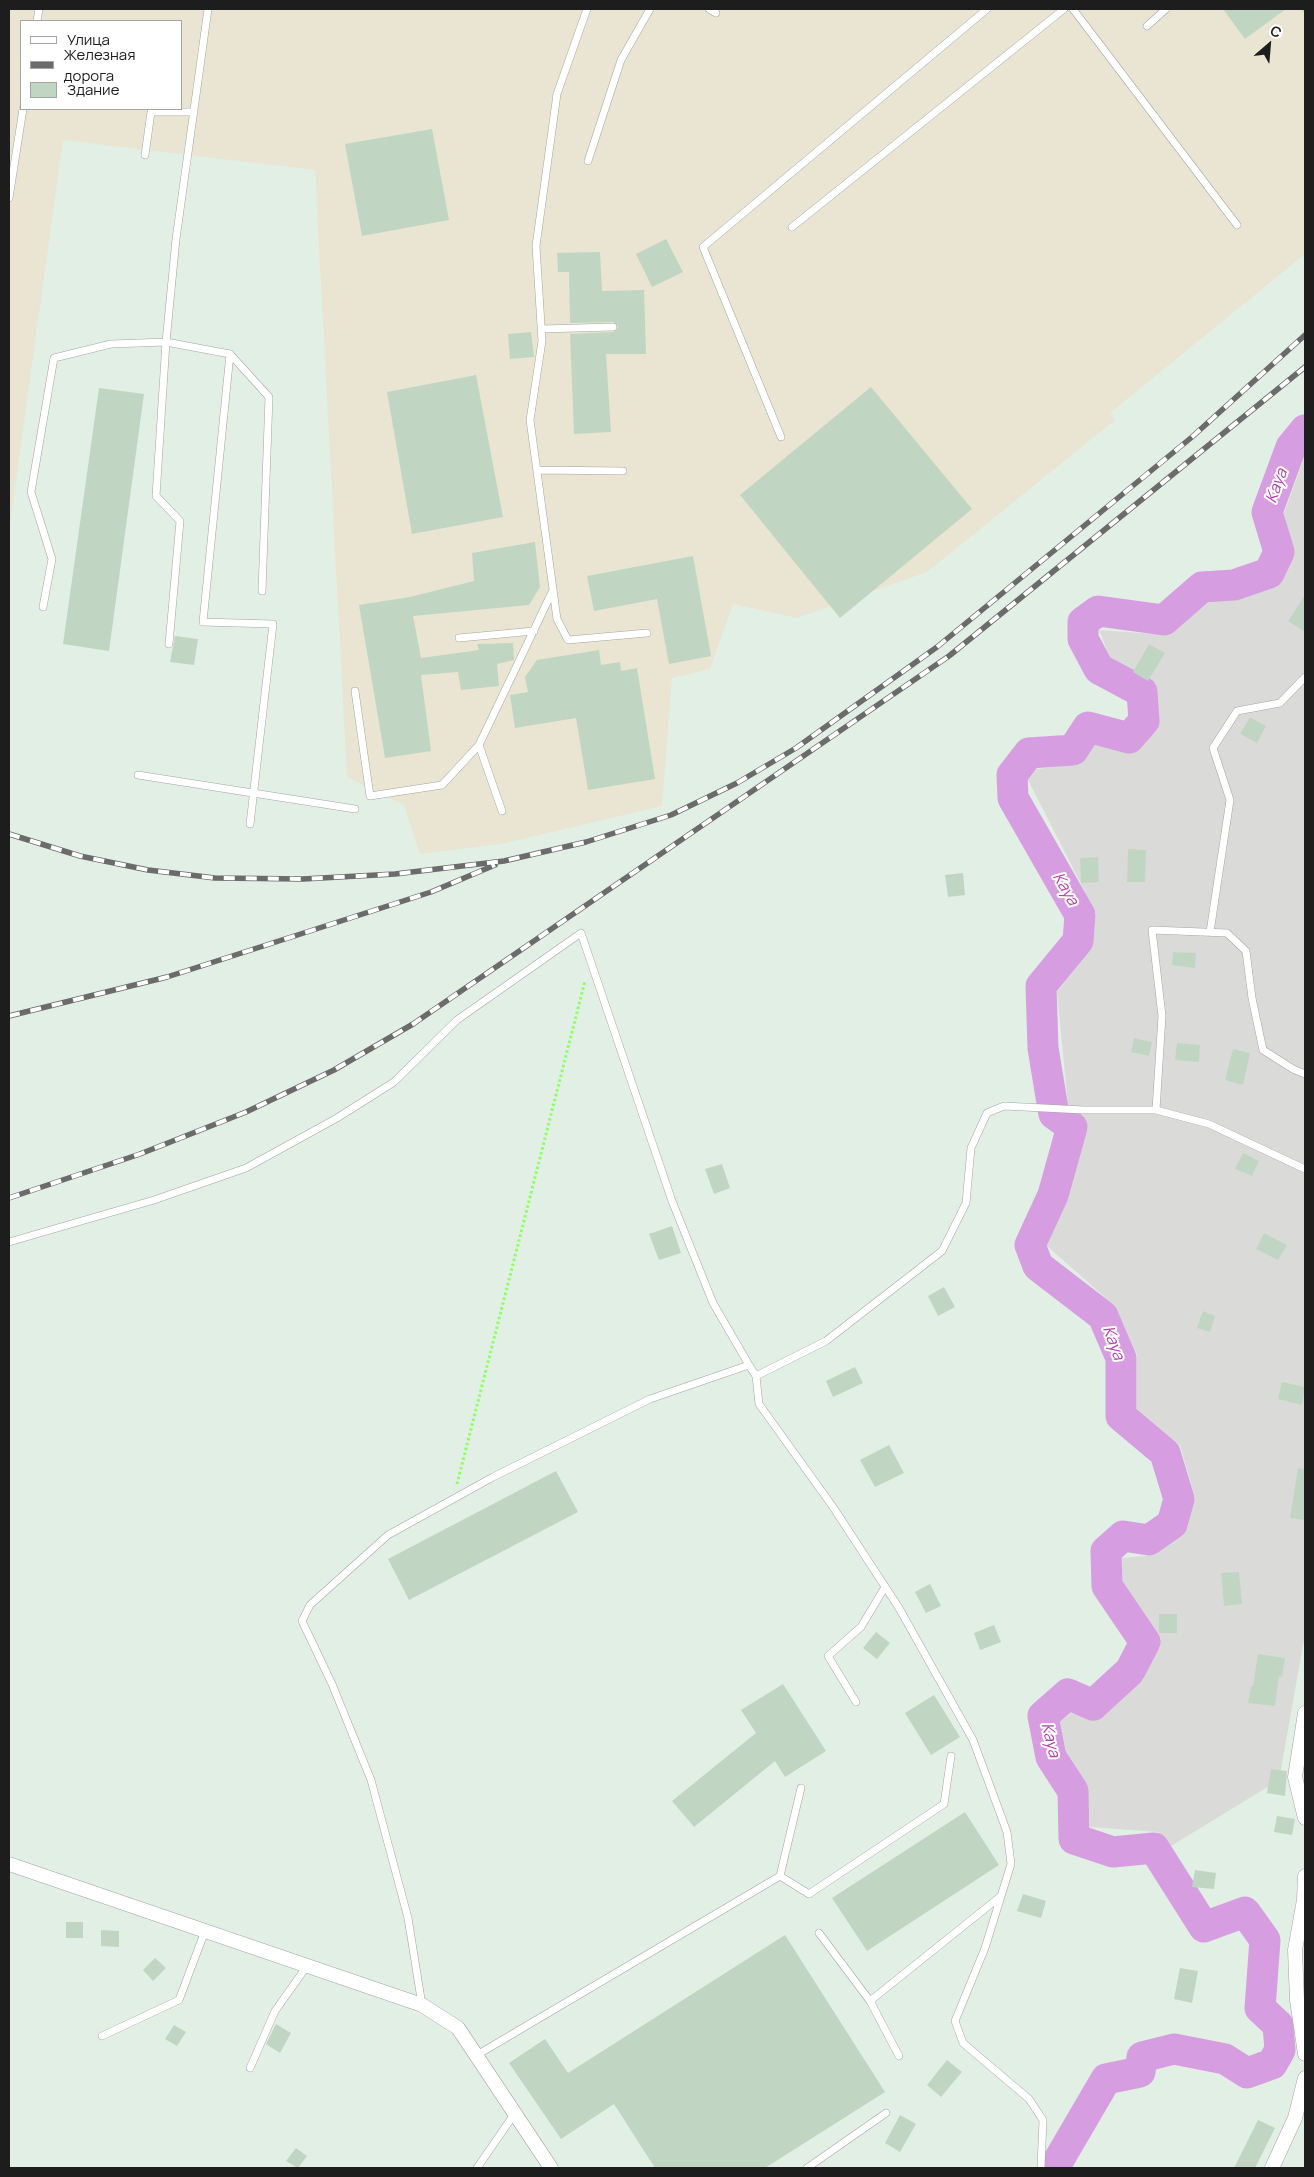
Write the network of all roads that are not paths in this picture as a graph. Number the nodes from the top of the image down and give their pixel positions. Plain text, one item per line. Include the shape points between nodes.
1 (208, 9) edge
2 (587, 9) edge
3 (650, 9) edge
4 (709, 9) edge
5 (988, 9) edge
6 (1064, 9) edge
7 (1073, 9) edge
8 (1166, 9) edge
9 (716, 13) dead end
10 (1147, 26) dead end
11 (23, 110) edge
12 (194, 112) junction
13 (145, 155) dead end
14 (588, 161) dead end
15 (9, 198) edge
16 (1237, 225) dead end
17 (792, 227) dead end
18 (613, 328) dead end
19 (542, 329) junction
20 (166, 342) junction
21 (230, 354) junction
22 (781, 437) dead end
23 (536, 470) junction
24 (624, 472) dead end
25 (553, 590) junction
26 (262, 591) dead end
27 (43, 607) dead end
28 (534, 631) junction
29 (647, 633) dead end
30 (459, 638) dead end
31 (169, 644) dead end
32 (1305, 678) edge
33 (355, 691) dead end
34 (479, 745) junction
35 (138, 776) dead end
36 (254, 794) junction
37 (355, 809) dead end
38 (502, 811) dead end
39 (250, 824) dead end
40 (1210, 932) junction
41 (1305, 1074) edge
42 (1156, 1110) junction
43 (1305, 1169) edge
44 (9, 1242) edge
45 (749, 1365) junction
46 (756, 1376) junction
47 (885, 1587) junction
48 (856, 1702) dead end
49 (1305, 1712) edge
50 (951, 1756) dead end
51 (802, 1788) dead end
52 (1305, 1818) edge
53 (9, 1864) edge
54 (780, 1876) junction
55 (1305, 1876) edge
56 (1001, 1896) junction
57 (205, 1931) junction
58 (819, 1933) dead end
59 (307, 1966) junction
60 (870, 2001) junction
61 (422, 2005) junction
62 (102, 2036) dead end
63 (1305, 2054) edge
64 (477, 2055) junction
65 (899, 2056) dead end
66 (250, 2068) dead end
67 (1305, 2078) edge
68 (515, 2113) junction
69 (886, 2113) dead end
70 (478, 2168) edge
71 (551, 2168) edge
72 (807, 2168) edge
73 (1041, 2168) edge
74 (1272, 2168) edge

1 - 12 lane
2 - 19 lane via 557,94 536,246
3 - 14 lane via 621,60
4 - 9 lane
5 - 22 lane via 703,247
6 - 17 lane
7 - 16 lane
8 - 10 lane
11 - 15 lane
12 - 13 lane via 151,112
12 - 20 lane
18 - 19 lane
19 - 23 lane via 530,420
20 - 21 lane
20 - 27 lane via 111,344 54,358 31,492 52,558
20 - 31 lane via 156,496 180,521
21 - 26 lane via 269,398
21 - 36 lane via 203,622 273,624
23 - 24 lane
23 - 25 lane
25 - 28 lane
25 - 29 lane via 557,620 568,640
28 - 30 lane
28 - 34 lane
32 - 40 lane via 1280,703 1237,711 1213,748 1230,800
33 - 34 lane via 370,796 442,785
34 - 38 lane
35 - 36 lane
36 - 37 lane
36 - 39 lane
40 - 41 lane via 1227,933 1246,951 1263,1050
40 - 42 lane via 1152,930 1162,1016
42 - 43 lane via 1209,1124
42 - 46 lane via 1004,1106 987,1113 971,1148 966,1203 942,1251 826,1341
44 - 45 lane via 154,1200 246,1168 394,1082 457,1020 581,932 672,1201 713,1303
45 - 46 lane
45 - 61 lane via 650,1399 453,1499 388,1535 310,1605 302,1621 371,1780 408,1918
46 - 47 lane via 759,1404 833,1507
47 - 48 lane via 861,1627 828,1656
47 - 56 lane via 973,1740 1007,1832 1011,1864
49 - 52 street via 1295,1777
50 - 54 lane via 944,1804 808,1894
51 - 54 lane
53 - 57 street
54 - 64 lane
55 - 63 street via 1295,1950 1297,2000
56 - 60 lane
56 - 73 lane via 985,1948 955,2021 963,2043 1029,2099 1043,2120
57 - 59 street
57 - 62 lane via 179,2000
58 - 60 lane
59 - 61 street
59 - 66 lane via 275,2011
60 - 65 lane
61 - 64 street via 458,2028
64 - 68 street
67 - 74 street via 1295,2118
68 - 70 lane
68 - 71 street
69 - 72 lane

